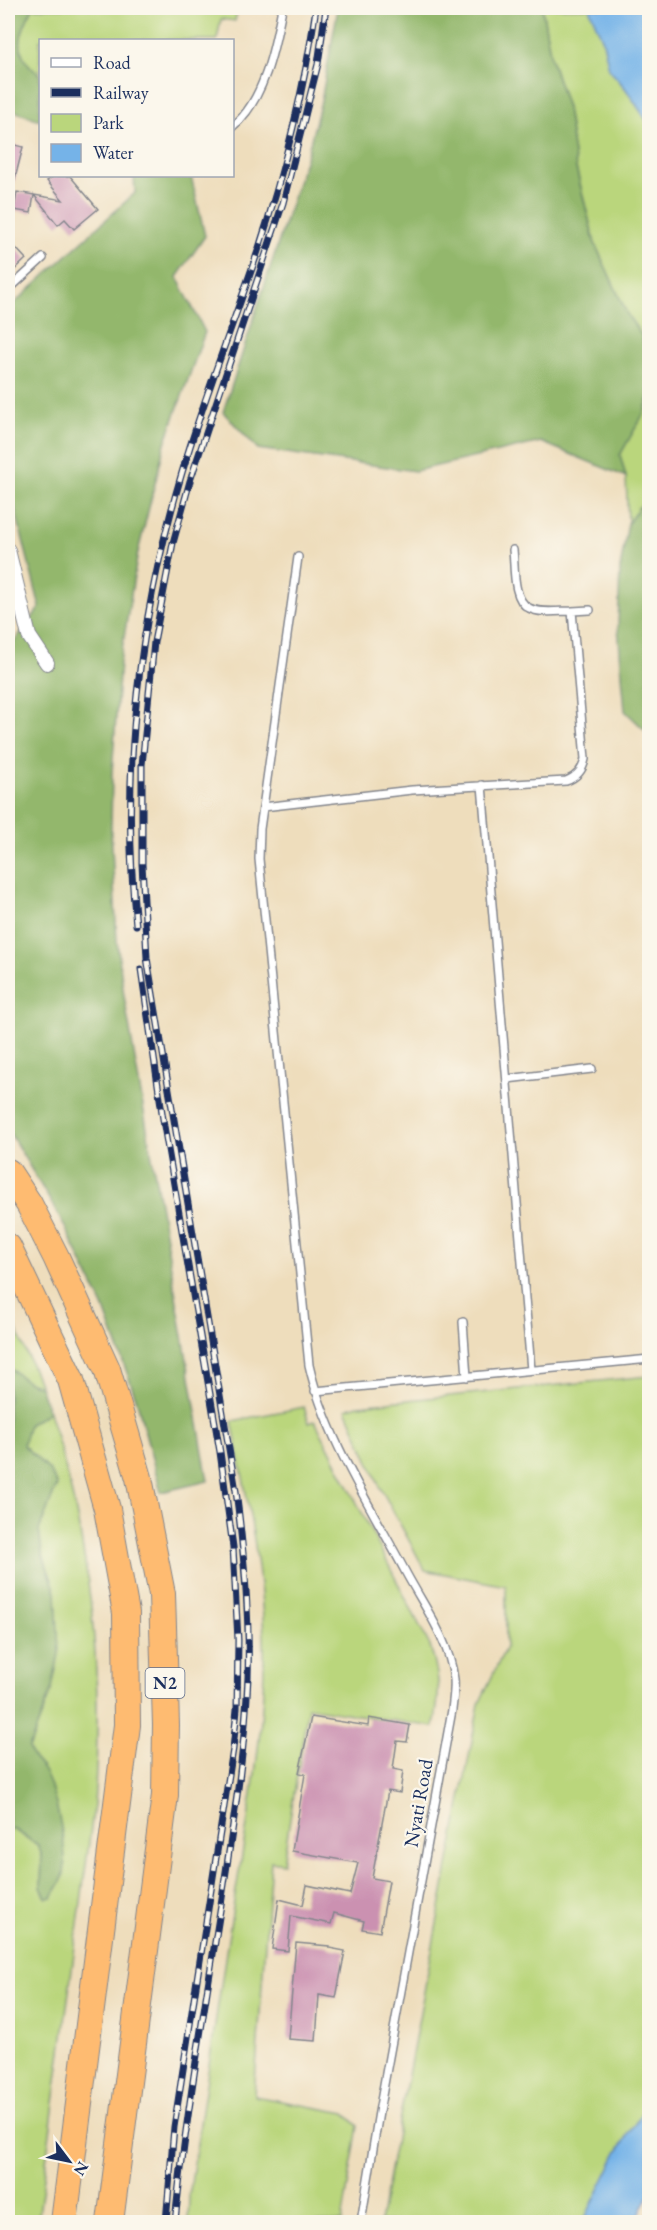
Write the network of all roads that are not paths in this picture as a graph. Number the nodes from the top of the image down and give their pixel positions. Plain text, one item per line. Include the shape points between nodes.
1 (282, 8) edge
2 (234, 125) edge
3 (43, 258) dead end
4 (8, 290) edge
5 (8, 550) edge
6 (513, 550) dead end
7 (298, 557) dead end
8 (590, 610) dead end
9 (572, 611) junction
10 (46, 663) dead end
11 (482, 785) junction
12 (263, 807) junction
13 (592, 1069) dead end
14 (507, 1078) junction
15 (8, 1172) edge
16 (8, 1247) edge
17 (463, 1322) dead end
18 (650, 1359) edge
19 (531, 1370) junction
20 (466, 1377) junction
21 (315, 1391) junction
22 (64, 2223) edge
23 (110, 2223) edge
24 (361, 2223) edge

1 - 2 lane via 255,101
3 - 4 lane
5 - 10 street via 29,636
6 - 9 lane via 522,603 537,610
7 - 12 lane, Nyati Road
8 - 9 lane
9 - 11 lane via 583,767 566,781
11 - 12 lane
11 - 14 lane
12 - 21 lane, Nyati Road via 259,860 306,1336
13 - 14 lane
14 - 19 lane
15 - 23 highway, N2 via 56,1257 107,1369 139,1478 162,1594 165,1795
16 - 22 highway, N2 via 71,1380 107,1509 126,1612 127,1725
17 - 20 lane
18 - 19 lane
19 - 20 lane
20 - 21 lane
21 - 24 lane, Nyati Road via 324,1417 436,1625 454,1680 452,1710

